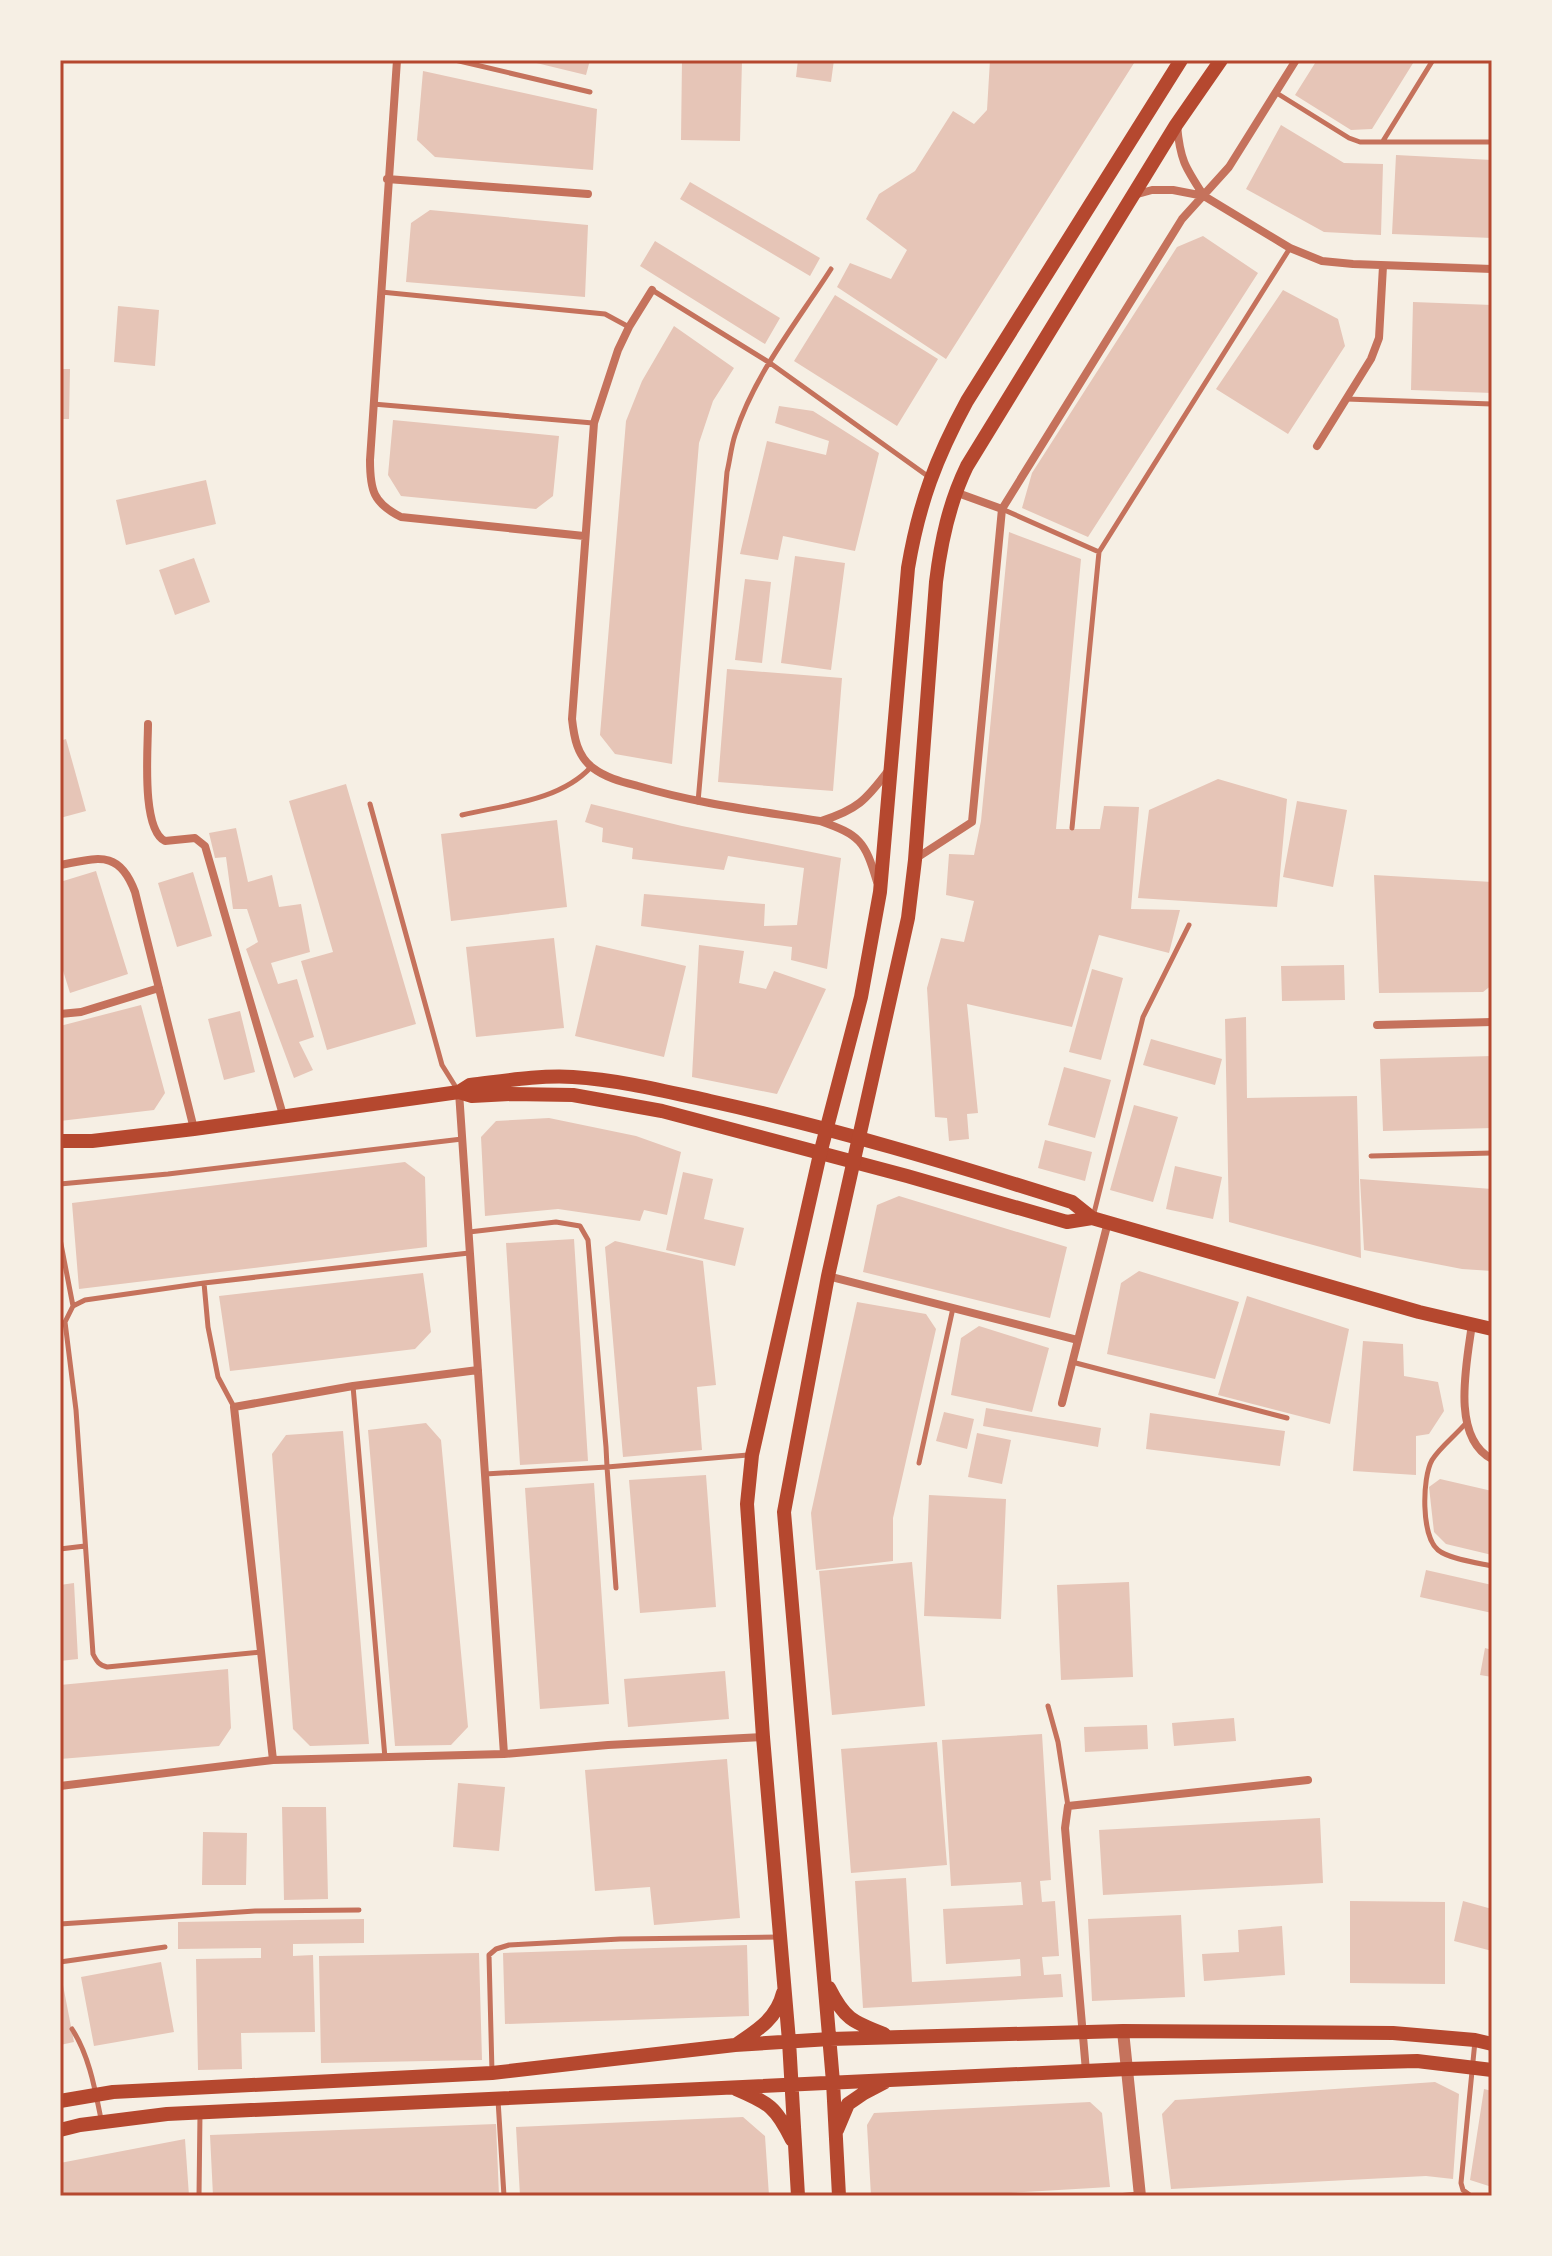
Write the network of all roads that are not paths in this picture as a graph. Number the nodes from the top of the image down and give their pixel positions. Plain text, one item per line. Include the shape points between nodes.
1 (397, 60) edge
2 (455, 60) edge
3 (1181, 60) edge
4 (1221, 60) edge
5 (1296, 60) edge
6 (1433, 60) edge
7 (590, 92) dead end
8 (1275, 92) junction
9 (1176, 125) junction
10 (1383, 141) junction
11 (1492, 142) edge
12 (387, 179) junction
13 (588, 194) dead end
14 (1133, 195) junction
15 (1204, 196) junction
16 (1290, 248) junction
17 (1383, 266) junction
18 (831, 269) dead end
19 (1492, 269) edge
20 (652, 290) joint
21 (380, 292) junction
22 (629, 327) junction
23 (770, 363) junction
24 (1346, 399) junction
25 (373, 404) junction
26 (1492, 404) edge
27 (594, 423) junction
28 (1317, 446) dead end
29 (930, 478) junction
30 (955, 492) junction
31 (1002, 509) junction
32 (584, 536) junction
33 (1099, 552) junction
34 (148, 724) dead end
35 (591, 767) junction
36 (890, 770) junction
37 (698, 802) junction
38 (370, 804) dead end
39 (462, 815) dead end
40 (820, 821) junction
41 (1072, 828) dead end
42 (915, 860) junction
43 (60, 865) edge
44 (880, 892) junction
45 (1189, 925) dead end
46 (159, 988) junction
47 (60, 1014) edge
48 (1492, 1022) edge
49 (1377, 1025) dead end
50 (459, 1092) junction
51 (283, 1115) junction
52 (194, 1129) junction
53 (826, 1129) junction
54 (858, 1138) junction
55 (462, 1139) junction
56 (60, 1141) edge
57 (839, 1146) junction
58 (1492, 1153) edge
59 (820, 1154) junction
60 (1371, 1156) dead end
61 (852, 1162) junction
62 (60, 1184) edge
63 (1092, 1218) junction
64 (1108, 1222) junction
65 (469, 1232) junction
66 (60, 1239) edge
67 (470, 1253) junction
68 (828, 1276) junction
69 (204, 1283) junction
70 (73, 1306) junction
71 (953, 1308) junction
72 (1492, 1322) edge
73 (1472, 1323) junction
74 (1492, 1329) edge
75 (1078, 1340) junction
76 (1072, 1362) junction
77 (478, 1370) junction
78 (353, 1386) junction
79 (1062, 1403) dead end
80 (234, 1407) junction
81 (1287, 1418) dead end
82 (1467, 1423) junction
83 (752, 1455) junction
84 (1492, 1459) edge
85 (919, 1463) dead end
86 (607, 1467) junction
87 (484, 1474) junction
88 (85, 1546) junction
89 (60, 1549) edge
90 (1492, 1566) edge
91 (616, 1588) dead end
92 (261, 1652) junction
93 (1048, 1706) dead end
94 (763, 1737) junction
95 (504, 1754) junction
96 (385, 1758) junction
97 (273, 1760) junction
98 (1308, 1780) dead end
99 (60, 1786) edge
100 (1068, 1806) junction
101 (359, 1910) dead end
102 (60, 1924) edge
103 (780, 1937) junction
104 (165, 1947) dead end
105 (60, 1962) edge
106 (824, 1978) junction
107 (785, 1989) junction
108 (72, 2029) dead end
109 (1123, 2031) junction
110 (1082, 2032) junction
111 (891, 2037) junction
112 (830, 2039) junction
113 (1475, 2040) junction
114 (789, 2041) junction
115 (1492, 2044) edge
116 (735, 2045) junction
117 (1472, 2066) junction
118 (1127, 2069) junction
119 (1492, 2070) edge
120 (1086, 2071) junction
121 (492, 2073) junction
122 (892, 2079) junction
123 (833, 2082) junction
124 (793, 2084) junction
125 (732, 2087) junction
126 (96, 2095) junction
127 (498, 2099) junction
128 (60, 2101) edge
129 (200, 2112) junction
130 (101, 2122) junction
131 (60, 2130) edge
132 (836, 2134) junction
133 (796, 2148) junction
134 (1140, 2195) edge
135 (199, 2196) edge
136 (504, 2196) edge
137 (798, 2196) edge
138 (839, 2196) edge
139 (1117, 2196) edge
140 (1471, 2196) edge

1 - 12 street
2 - 7 lane
3 - 29 main road via 967,401
4 - 9 main road
5 - 8 street
6 - 10 lane
8 - 10 lane via 1349,138
8 - 15 street via 1229,167
9 - 14 main road
9 - 15 street via 1185,166
10 - 11 lane
12 - 13 street
12 - 21 street
14 - 15 street via 1173,190
14 - 30 main road
15 - 16 street
15 - 31 street via 1182,219
16 - 17 street via 1322,261
16 - 33 lane
17 - 19 street
17 - 24 street via 1379,338
18 - 23 lane
20 - 22 street
20 - 23 lane
21 - 22 lane via 605,314
21 - 25 street
22 - 27 street
23 - 29 lane
23 - 37 lane via 745,407 727,472
24 - 26 lane
24 - 28 street
25 - 27 lane
25 - 32 street via 370,480 385,509 401,517
27 - 32 street
29 - 36 main road via 908,568
30 - 31 street
30 - 42 main road via 936,582
31 - 33 lane
31 - 42 street via 972,822
32 - 35 street via 572,719 580,753
33 - 41 lane
34 - 51 street via 148,793 156,834 165,841 195,838 205,846
35 - 37 street via 606,777
35 - 39 lane via 556,791
36 - 40 street via 860,804
36 - 44 main road
37 - 40 street
38 - 50 lane via 442,1065
40 - 44 street via 854,835 863,845
42 - 54 main road via 908,918
43 - 46 street via 109,859 129,875
44 - 53 main road via 861,997
45 - 63 lane via 1143,1017
46 - 47 street
46 - 52 street
48 - 49 street
50 - 51 main road
50 - 53 main road via 470,1085 572,1077 615,1081
50 - 55 street
50 - 59 main road via 613,1101
51 - 52 main road
52 - 56 main road
53 - 54 main road
53 - 57 main road
53 - 59 main road
54 - 57 main road
54 - 61 main road
54 - 63 main road via 1072,1202
55 - 62 lane
55 - 65 street
57 - 59 main road
57 - 61 main road
58 - 60 lane
59 - 61 main road
59 - 83 main road
61 - 63 main road via 1067,1222
61 - 68 main road
63 - 64 main road
64 - 73 main road
64 - 75 street
65 - 67 street
65 - 86 lane via 556,1222 580,1226 588,1240
66 - 70 lane
67 - 69 lane
67 - 77 street
68 - 71 street
68 - 106 main road via 784,1512
69 - 70 lane
69 - 80 lane via 218,1377
70 - 88 lane via 65,1322
71 - 75 street
71 - 85 lane
72 - 73 main road
73 - 74 main road
73 - 82 street via 1464,1395
75 - 76 street
76 - 79 street
76 - 81 lane
77 - 78 street
77 - 87 street
78 - 80 street
78 - 96 lane
80 - 92 street
82 - 84 street via 1474,1443
82 - 90 lane via 1432,1460 1425,1498 1428,1537 1451,1556
83 - 86 lane
83 - 94 main road via 747,1504
86 - 87 lane
86 - 91 lane
87 - 95 street
88 - 89 lane
88 - 92 lane via 93,1654 101,1666
92 - 97 street
93 - 100 lane
94 - 95 street
94 - 103 main road
95 - 96 street
96 - 97 street
97 - 99 street
98 - 100 street
100 - 110 street via 1065,1828
101 - 102 lane
103 - 107 main road
103 - 121 lane via 620,1939 496,1949 489,1955
104 - 105 lane
106 - 111 main road via 840,2010
106 - 112 main road
107 - 114 main road
107 - 116 main road via 773,2016
108 - 126 lane
109 - 110 main road
109 - 113 main road via 1393,2033
109 - 118 street
110 - 111 main road
110 - 120 street
111 - 112 main road
112 - 114 main road
112 - 123 main road
113 - 115 main road
113 - 117 lane
114 - 116 main road
114 - 124 main road
116 - 121 main road
117 - 118 main road via 1417,2061
117 - 119 main road
117 - 140 lane via 1461,2183
118 - 120 main road
118 - 134 street
120 - 122 main road
121 - 126 main road
122 - 123 main road
122 - 132 main road via 848,2104
123 - 124 main road
123 - 132 main road
124 - 125 main road
124 - 133 main road
125 - 127 main road
125 - 133 main road via 763,2101 781,2117
126 - 128 main road
126 - 130 lane
127 - 129 main road
127 - 136 lane
129 - 130 main road
129 - 135 lane
130 - 131 main road
132 - 138 main road
133 - 137 main road
134 - 139 lane

